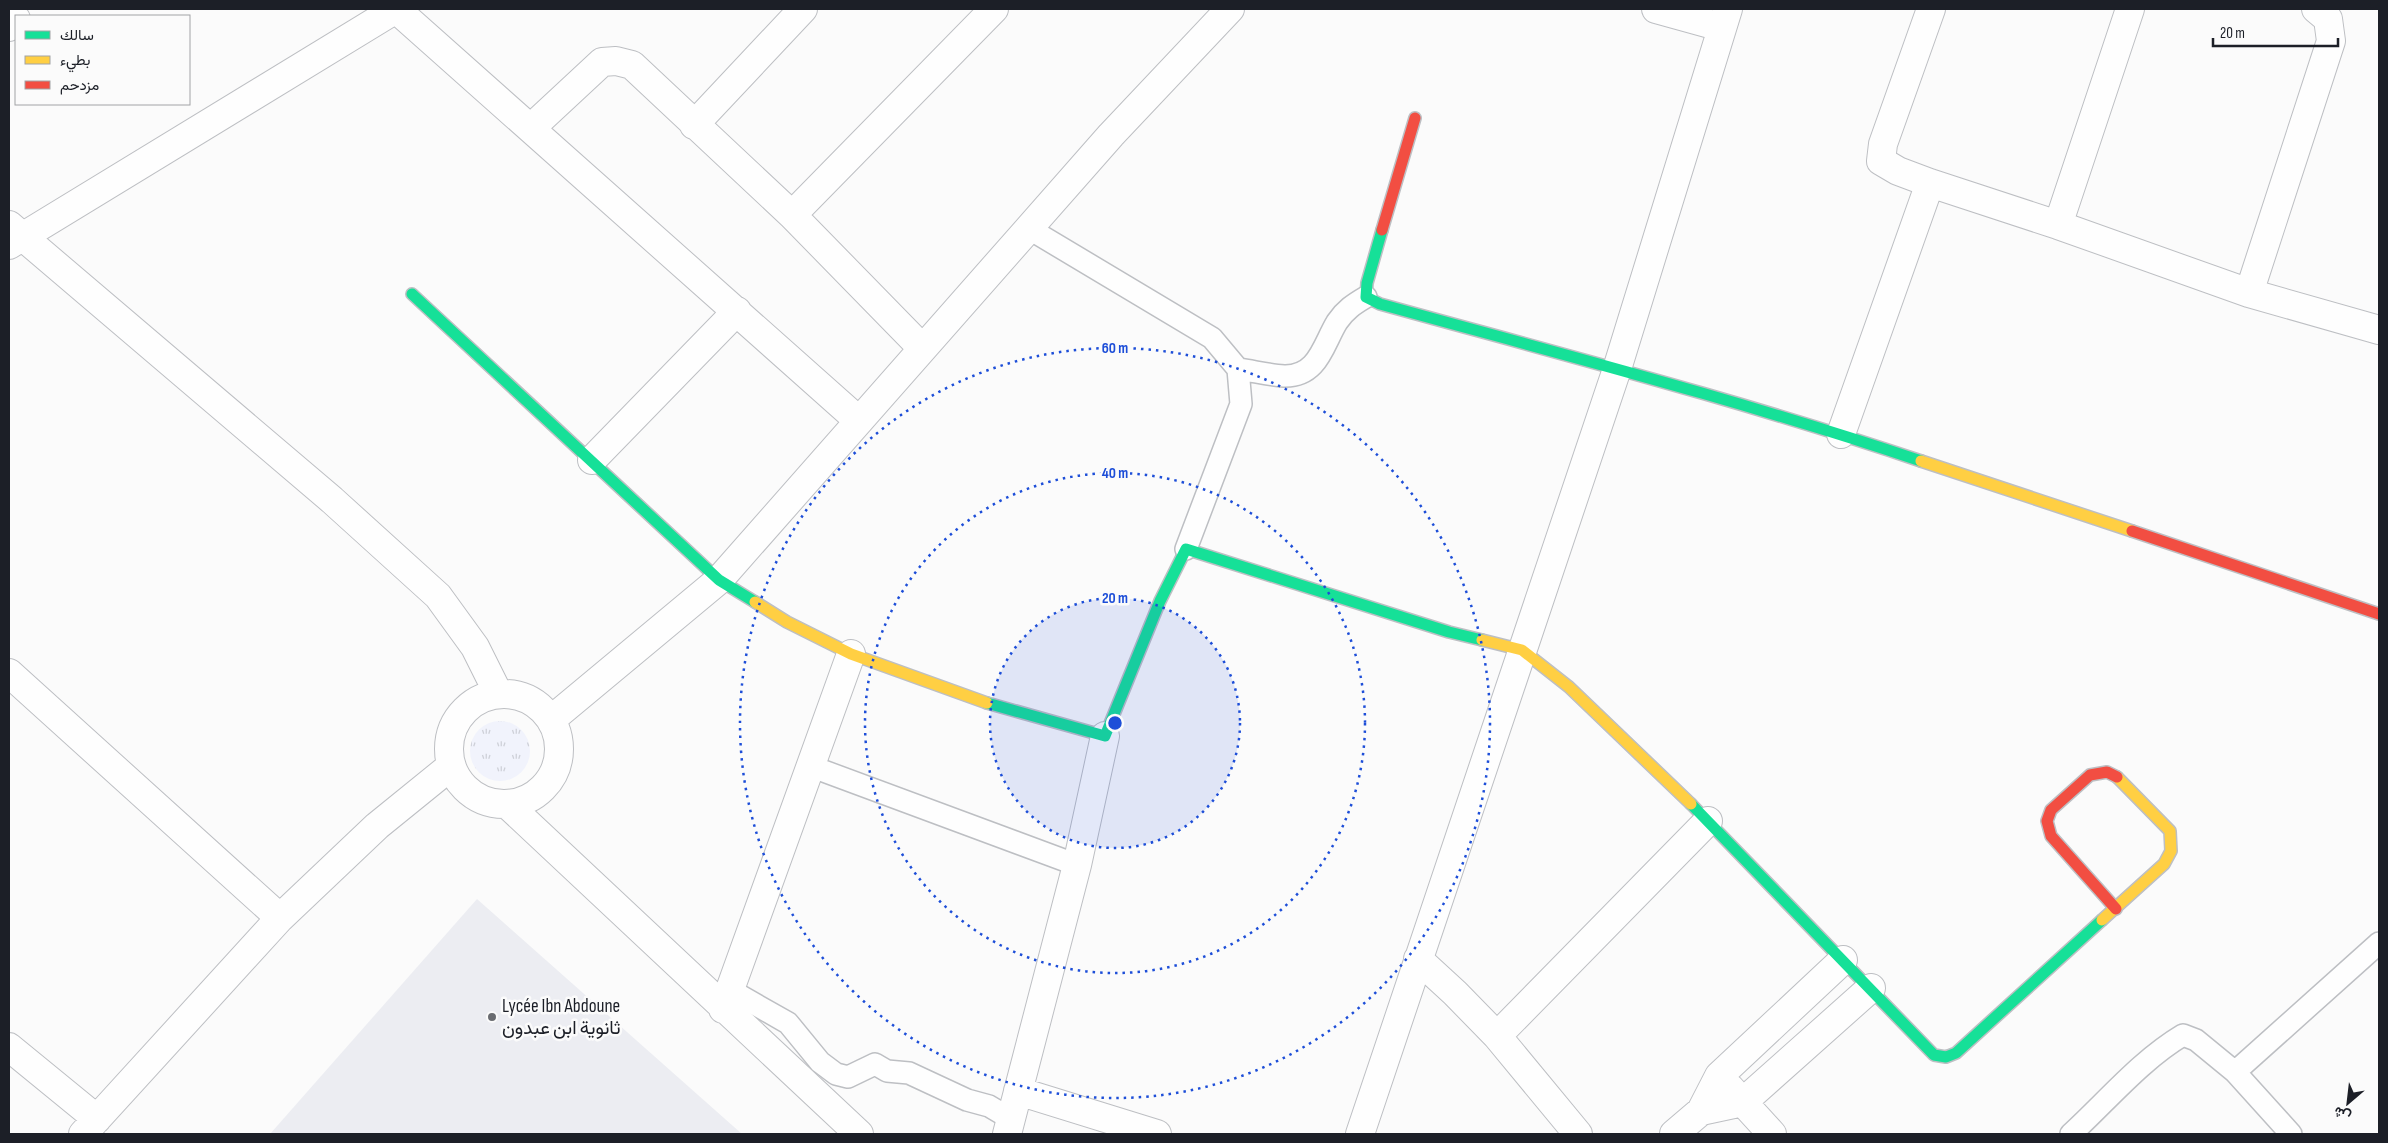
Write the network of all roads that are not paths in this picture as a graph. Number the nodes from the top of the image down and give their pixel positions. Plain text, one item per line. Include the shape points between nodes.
1 (396, 9) edge
2 (803, 9) edge
3 (994, 9) edge
4 (1230, 9) edge
5 (1656, 9) edge
6 (1932, 9) edge
7 (2130, 9) edge
8 (2316, 9) edge
9 (1724, 18) edge
10 (1415, 118) dead end
11 (694, 125) junction
12 (531, 128) junction
13 (1930, 182) junction
14 (792, 216) junction
15 (2058, 225) junction
16 (1028, 228) junction
17 (14, 236) edge
18 (2249, 293) junction
19 (412, 294) dead end
20 (1366, 297) junction
21 (737, 311) junction
22 (2379, 330) edge
23 (922, 348) junction
24 (1238, 369) junction
25 (1617, 369) junction
26 (858, 420) junction
27 (1841, 434) junction
28 (592, 460) junction
29 (1186, 549) junction
30 (719, 580) junction
31 (2379, 614) edge
32 (1522, 650) junction
33 (851, 654) junction
34 (9, 673) edge
35 (498, 693) junction
36 (552, 719) junction
37 (1105, 736) junction
38 (451, 766) junction
39 (810, 766) junction
40 (508, 805) junction
41 (1708, 821) junction
42 (1077, 864) junction
43 (2116, 909) junction
44 (280, 918) junction
45 (2379, 943) edge
46 (1418, 959) junction
47 (1843, 960) junction
48 (1871, 988) junction
49 (727, 999) junction
50 (1497, 1036) junction
51 (9, 1047) edge
52 (2235, 1072) junction
53 (1720, 1076) junction
54 (1018, 1091) junction
55 (1743, 1102) junction
56 (1701, 1111) junction
57 (90, 1127) edge
58 (1009, 1127) edge
59 (859, 1134) edge
60 (1157, 1134) edge
61 (1360, 1134) edge
62 (1578, 1134) edge
63 (1674, 1134) edge
64 (1772, 1134) edge
65 (2071, 1134) edge
66 (2291, 1134) edge

1 - 12 street
1 - 17 street
2 - 11 street
3 - 14 street
4 - 16 street
5 - 9 street
6 - 13 street via 1883,144 1881,161
7 - 15 street
8 - 18 street via 2328,20 2331,42
9 - 25 street
10 - 20 street via 1367,283
11 - 12 street via 632,65 616,61 602,62
11 - 14 street
12 - 21 street
13 - 15 street
13 - 27 street
14 - 23 street
15 - 18 street
16 - 23 street
16 - 24 lane via 1212,338
17 - 35 street via 332,500 438,596 475,647
18 - 22 street
19 - 28 street
20 - 24 lane via 1349,307 1337,322 1319,360 1304,372 1286,376
20 - 25 street via 1380,304
21 - 26 street
21 - 28 street
23 - 26 street
24 - 29 lane via 1241,404
25 - 27 street
25 - 32 street
26 - 30 street
27 - 31 street
28 - 30 street
29 - 32 street via 1449,632
29 - 37 street via 1160,601
30 - 33 street via 787,622
30 - 36 street
32 - 41 street via 1569,687
32 - 46 street
33 - 37 street via 988,703
33 - 39 street
34 - 44 street
35 - 36 street via 519,694 538,703
35 - 38 street via 475,701 457,718 449,741
36 - 40 street via 561,746 554,774 535,796
37 - 42 street
38 - 40 street via 463,787 483,801
38 - 44 street via 377,826
39 - 42 lane
39 - 49 street
40 - 49 street
41 - 47 street
41 - 50 street
42 - 54 street
43 - 43 street via 2164,864 2171,851 2170,831 2120,778 2107,772 2090,775 2051,810 2047,822 2052,836
43 - 48 street via 1956,1053 1946,1057 1934,1055
44 - 57 street
45 - 52 lane
46 - 50 street
46 - 61 street
47 - 48 street
47 - 53 street
48 - 55 street
49 - 58 lane via 788,1023 820,1062 836,1074 848,1077 875,1064 887,1071 909,1073 967,1100 989,1106
49 - 59 street
50 - 62 street
51 - 57 street
52 - 65 lane via 2196,1040 2183,1035 2168,1044
52 - 66 lane
53 - 55 street
53 - 56 street
54 - 58 street
54 - 60 street
55 - 56 street
55 - 64 street
56 - 63 street

